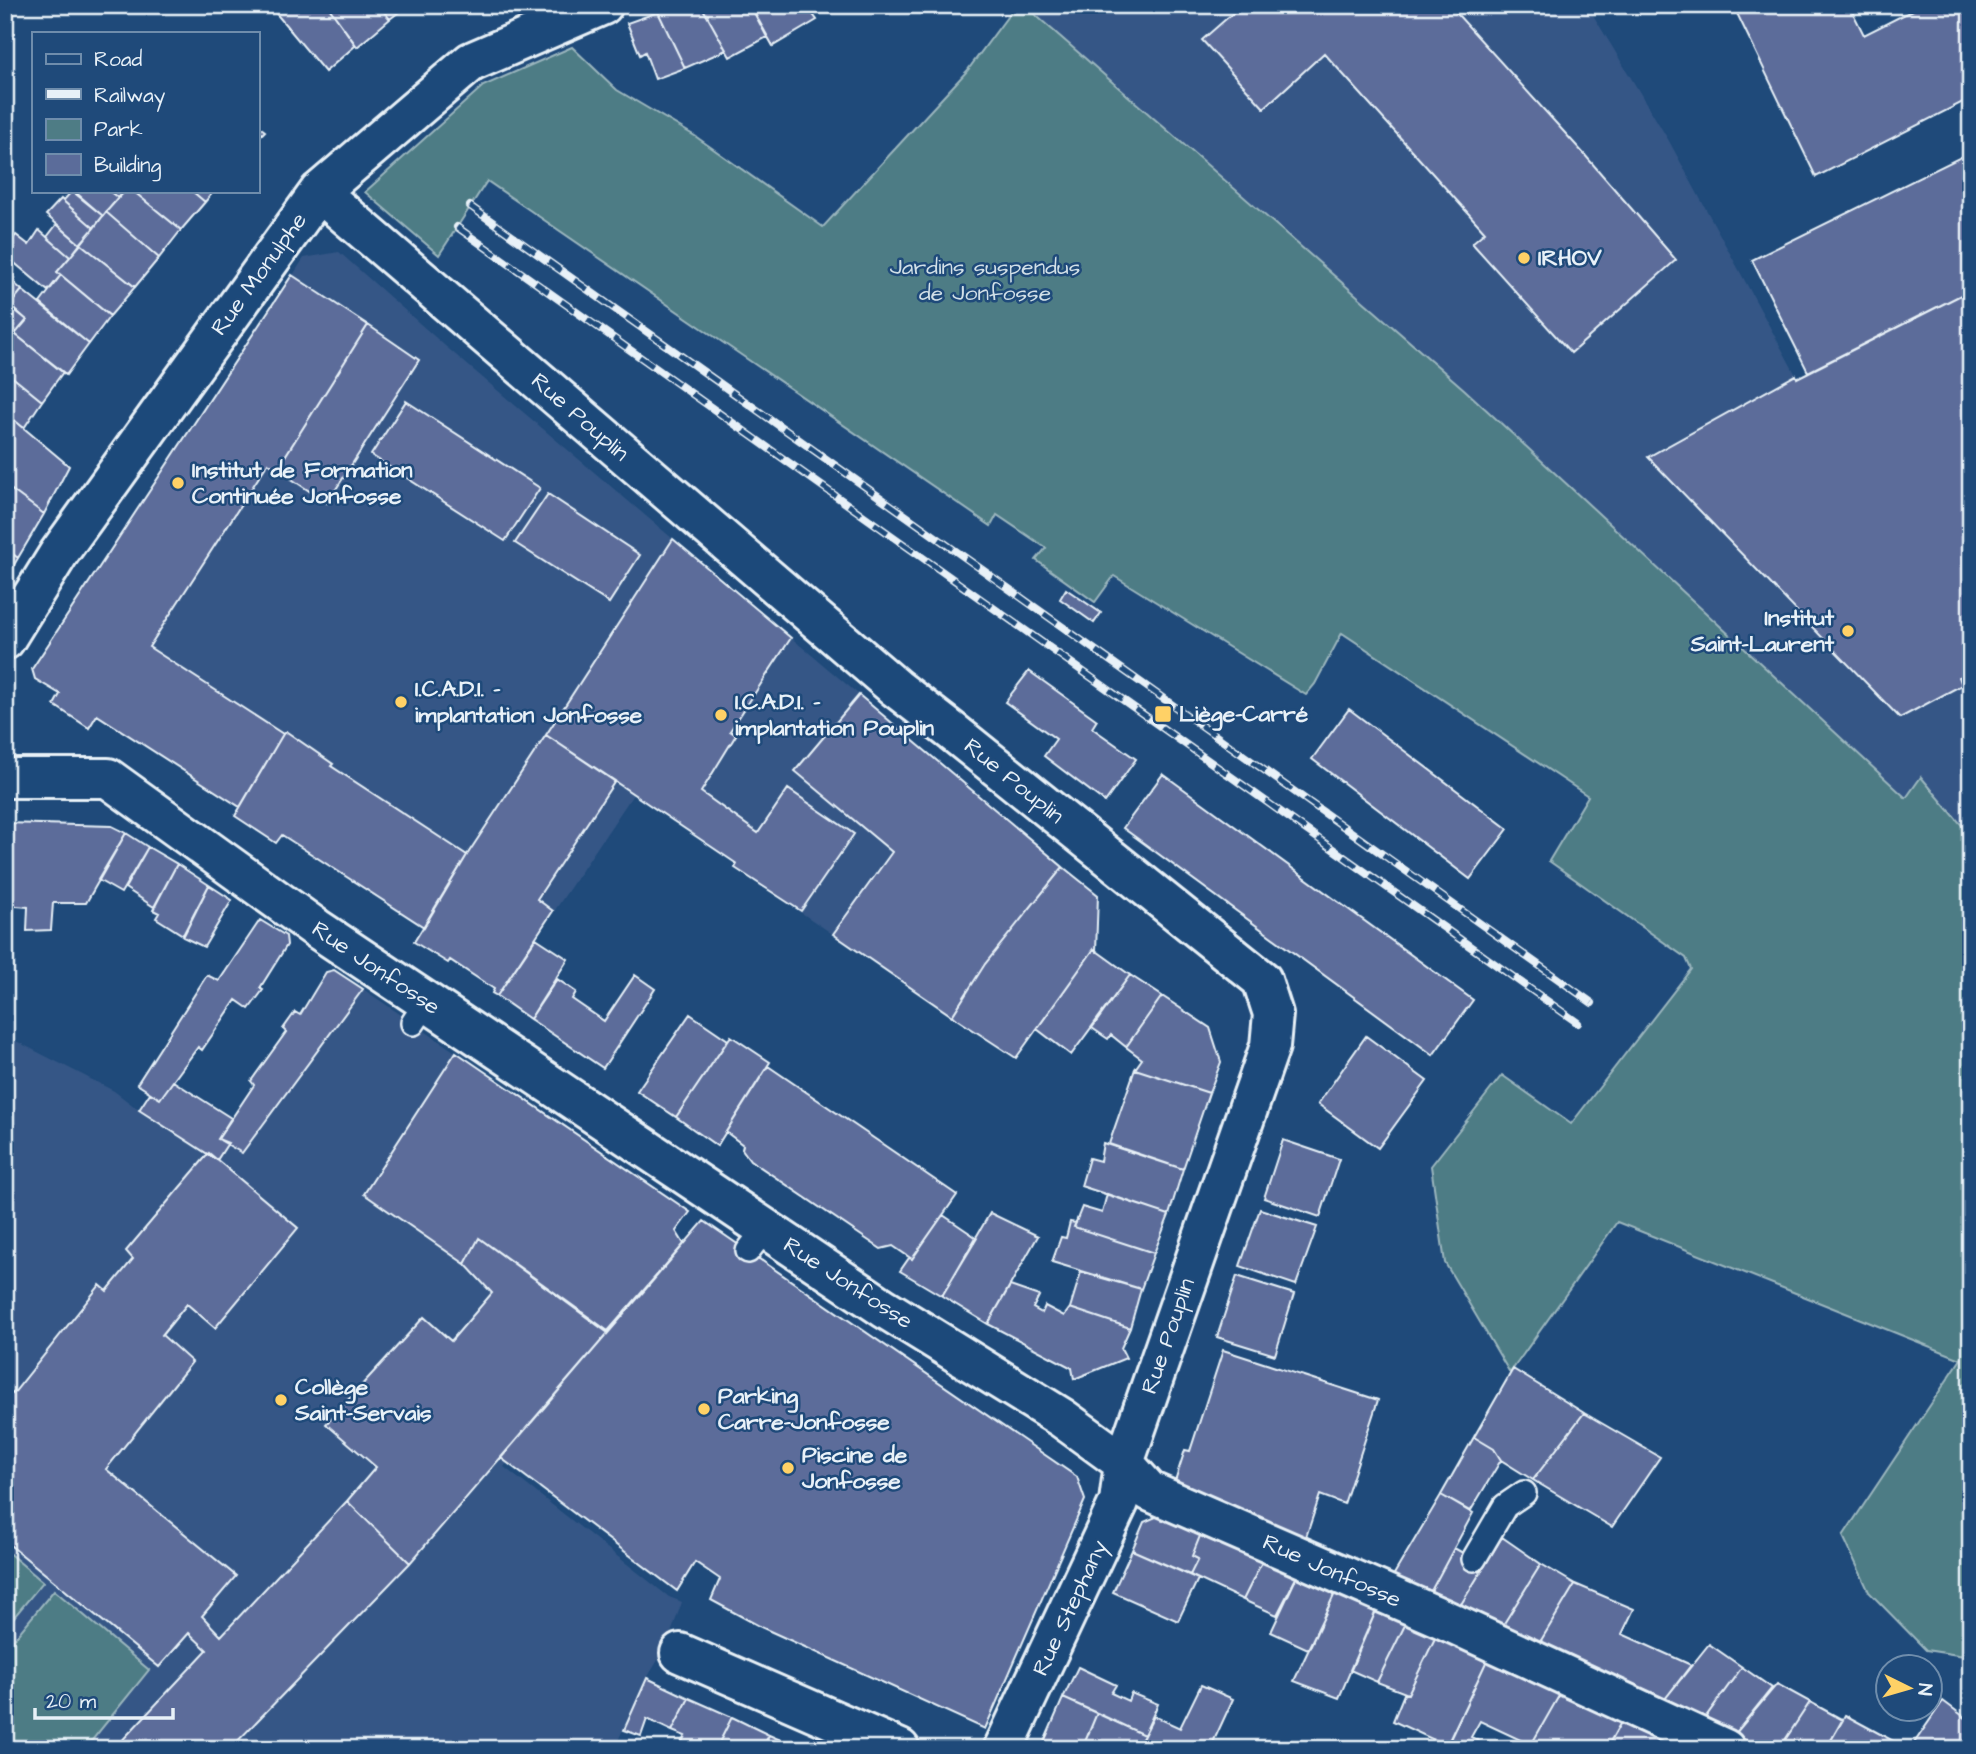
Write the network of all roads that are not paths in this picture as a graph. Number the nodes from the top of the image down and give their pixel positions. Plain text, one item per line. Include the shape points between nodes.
1 (603, 5) edge
2 (318, 192) junction
3 (5, 640) edge
4 (5, 778) edge
5 (1124, 1463) junction
6 (1524, 1493) dead end
7 (1474, 1559) dead end
8 (680, 1653) dead end
9 (900, 1749) edge
10 (1003, 1749) edge
11 (1725, 1749) edge

1 - 2 street, Rue Monulphe via 471,62
2 - 3 street, Rue Monulphe via 59,553
2 - 5 street, Rue Pouplin via 896,688 1262,980 1273,1014 1270,1046
4 - 5 street, Rue Jonfosse via 108,778 316,928 420,1013 756,1240 884,1308 1062,1418
5 - 10 street, Rue Stephany via 1119,1502
5 - 11 street, Rue Jonfosse via 1149,1491 1446,1610
6 - 7 lane via 1505,1506
8 - 9 street

